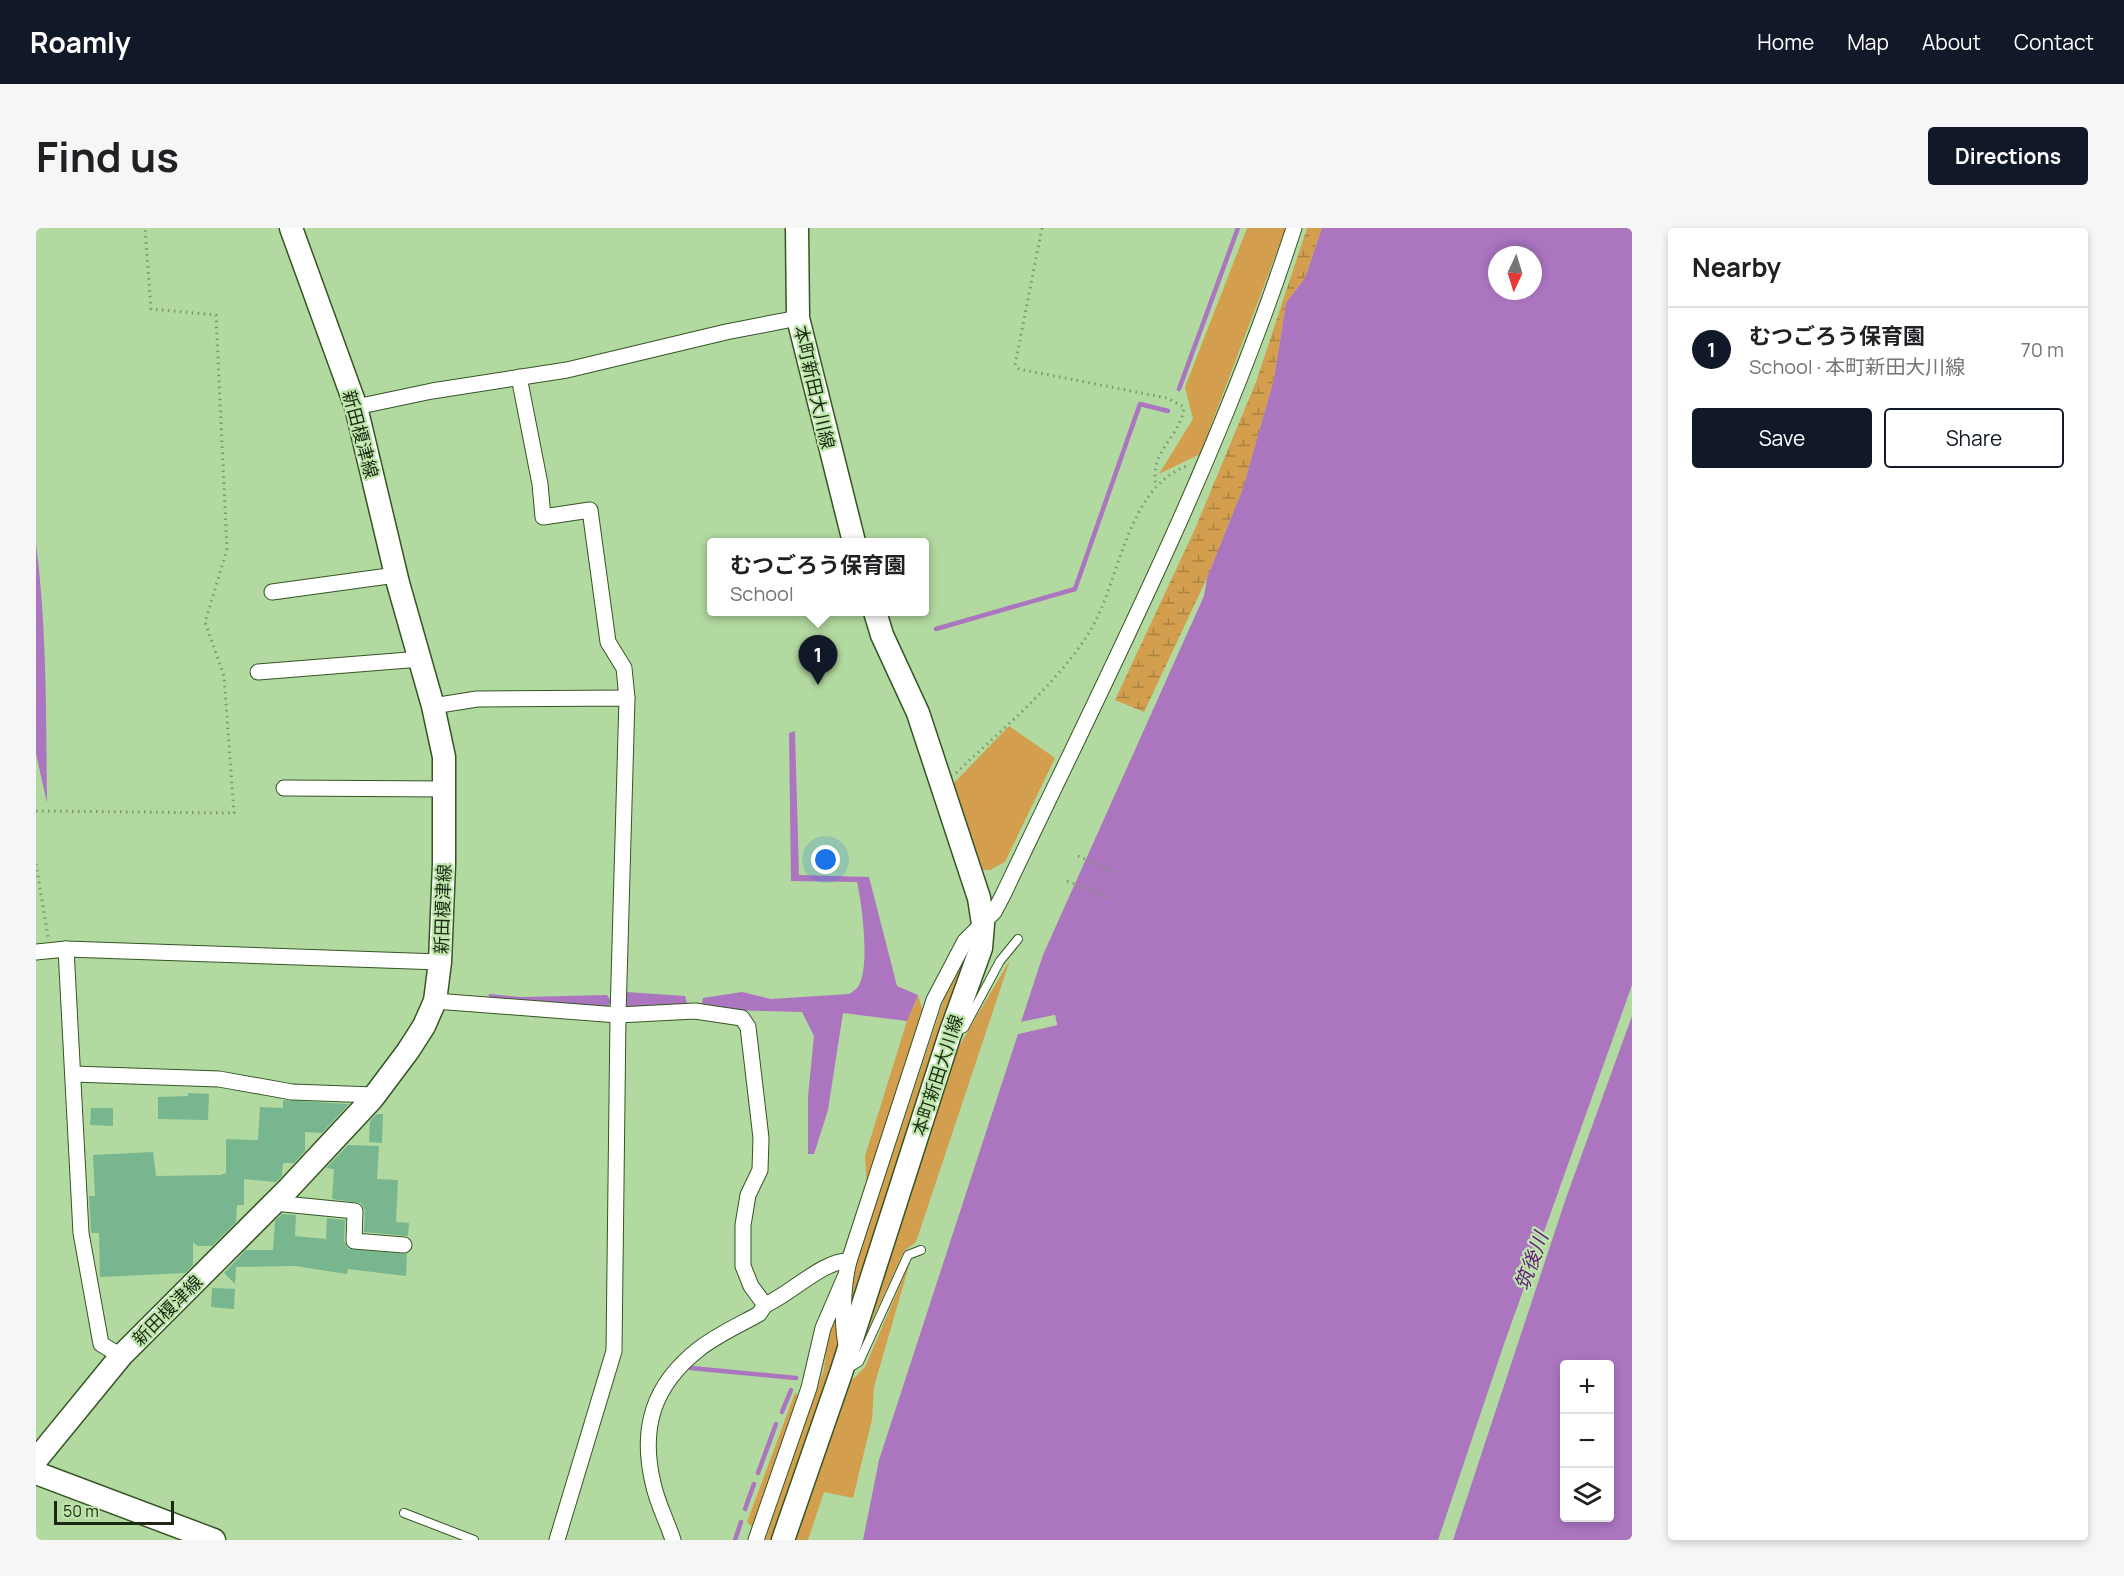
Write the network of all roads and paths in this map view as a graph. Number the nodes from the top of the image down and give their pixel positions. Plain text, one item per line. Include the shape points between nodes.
1 (145, 228) edge
2 (291, 228) edge
3 (797, 228) edge
4 (1042, 228) edge
5 (1294, 228) edge
6 (798, 318) junction
7 (519, 377) junction
8 (356, 407) junction
9 (1206, 462) junction
10 (1156, 486) junction
11 (853, 538) edge
12 (396, 575) junction
13 (272, 592) dead end
14 (876, 616) edge
15 (421, 659) junction
16 (258, 672) dead end
17 (627, 698) junction
18 (433, 706) junction
19 (941, 783) junction
20 (284, 788) dead end
21 (445, 789) junction
22 (36, 811) edge
23 (1078, 856) dead end
24 (36, 864) edge
25 (1116, 873) dead end
26 (1067, 881) dead end
27 (1109, 897) dead end
28 (983, 924) junction
29 (1018, 939) dead end
30 (51, 951) edge
31 (440, 962) junction
32 (435, 1001) junction
33 (618, 1015) junction
34 (950, 1034) junction
35 (73, 1074) junction
36 (374, 1095) junction
37 (274, 1203) junction
38 (404, 1245) dead end
39 (921, 1250) dead end
40 (849, 1261) junction
41 (845, 1277) junction
42 (765, 1305) junction
43 (848, 1349) junction
44 (121, 1356) junction
45 (841, 1373) junction
46 (36, 1460) edge
47 (36, 1473) edge
48 (404, 1513) dead end
49 (214, 1540) edge
50 (474, 1540) edge
51 (557, 1540) edge
52 (673, 1540) edge
53 (756, 1540) edge
54 (783, 1540) edge

1 - 22 path via 151,309 216,315 227,550 204,622 224,676 234,813
2 - 8 main road, 新田榎津線
3 - 6 main road, 本町新田大川線
4 - 10 path via 1015,365 1167,398 1184,407 1182,421 1156,460
5 - 9 street
6 - 7 street via 567,370
6 - 11 main road, 本町新田大川線
7 - 8 street
7 - 17 street via 543,517 590,510 609,642 624,668
8 - 12 main road, 新田榎津線
9 - 10 path via 1184,467
9 - 28 street via 1003,895
10 - 19 path via 1134,525 1092,629 1063,670 954,776
12 - 13 street
12 - 15 main road, 新田榎津線
14 - 19 main road, 本町新田大川線 via 918,713
15 - 16 street
15 - 18 main road, 新田榎津線
17 - 18 street via 477,699
17 - 33 street
18 - 21 main road, 新田榎津線 via 444,757
19 - 28 main road, 本町新田大川線 via 979,898
20 - 21 street
21 - 31 main road, 新田榎津線
23 - 25 path
24 - 30 path
26 - 27 path
28 - 34 main road, 本町新田大川線 via 981,948
28 - 40 street via 965,941 934,1000
29 - 34 lane via 1000,961 964,1028
30 - 31 street
30 - 35 street
31 - 32 main road, 新田榎津線
32 - 33 street
32 - 36 main road, 新田榎津線 via 408,1051
33 - 42 street via 695,1011 742,1018 748,1027 761,1138 760,1170 748,1195 743,1225 744,1266 751,1286
33 - 51 street via 614,1351
34 - 43 main road, 本町新田大川線
35 - 36 street via 219,1079 292,1092
35 - 44 street via 81,1233 101,1344
36 - 37 main road, 新田榎津線
37 - 38 street via 355,1211 354,1241
37 - 44 main road, 新田榎津線
39 - 45 lane via 908,1255 859,1362
40 - 41 street
40 - 42 street via 833,1263
41 - 43 street via 843,1333
41 - 53 street via 823,1328 809,1388
42 - 52 street via 759,1314 699,1349 675,1373 654,1406 647,1445 653,1485
43 - 45 main road, 本町新田大川線
44 - 46 main road, 新田榎津線
45 - 54 main road, 本町新田大川線
47 - 49 main road
48 - 50 lane

